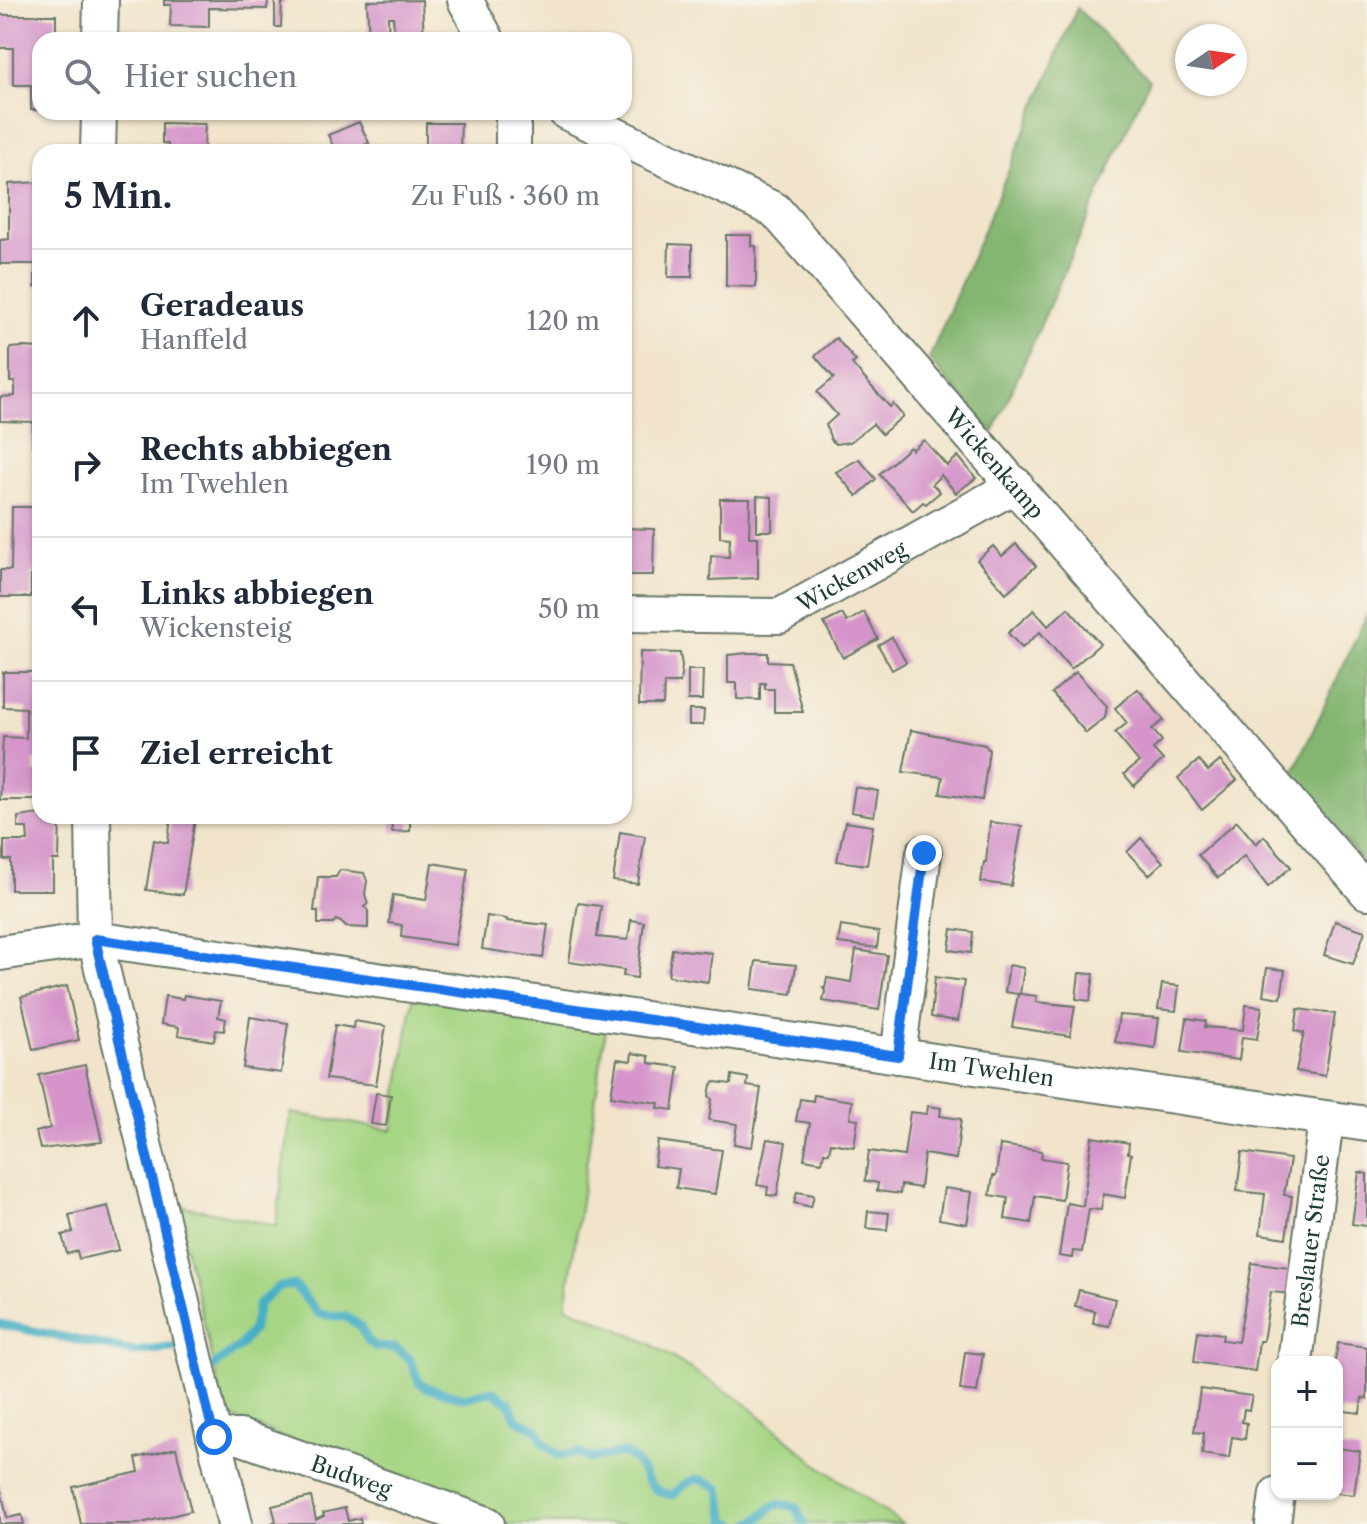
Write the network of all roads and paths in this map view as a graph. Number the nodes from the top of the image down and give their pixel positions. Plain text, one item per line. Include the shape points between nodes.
1 (101, 0) edge
2 (465, 0) edge
3 (100, 32) edge
4 (483, 32) edge
5 (99, 120) edge
6 (513, 120) edge
7 (583, 120) edge
8 (98, 144) edge
9 (513, 144) edge
10 (1016, 485) junction
11 (632, 614) edge
12 (93, 824) edge
13 (924, 853) dead end
14 (1367, 892) edge
15 (95, 939) junction
16 (0, 953) edge
17 (898, 1056) junction
18 (1326, 1120) junction
19 (1367, 1124) edge
20 (1296, 1356) edge
21 (214, 1437) junction
22 (1276, 1500) edge
23 (235, 1524) edge
24 (487, 1524) edge
25 (1273, 1524) edge

1 - 3 street
2 - 4 street
5 - 8 street
6 - 9 street
7 - 10 street, Wickenkamp via 775,210
10 - 11 street, Wickenweg via 780,616
10 - 14 street, Wickenkamp
12 - 15 street
13 - 17 street
15 - 16 street, Im Twehlen
15 - 17 street, Im Twehlen
15 - 21 street
17 - 18 street, Im Twehlen
18 - 19 street, Im Twehlen
18 - 20 street, Breslauer Straße
21 - 23 street
21 - 24 street, Budweg via 240,1437
22 - 25 street

